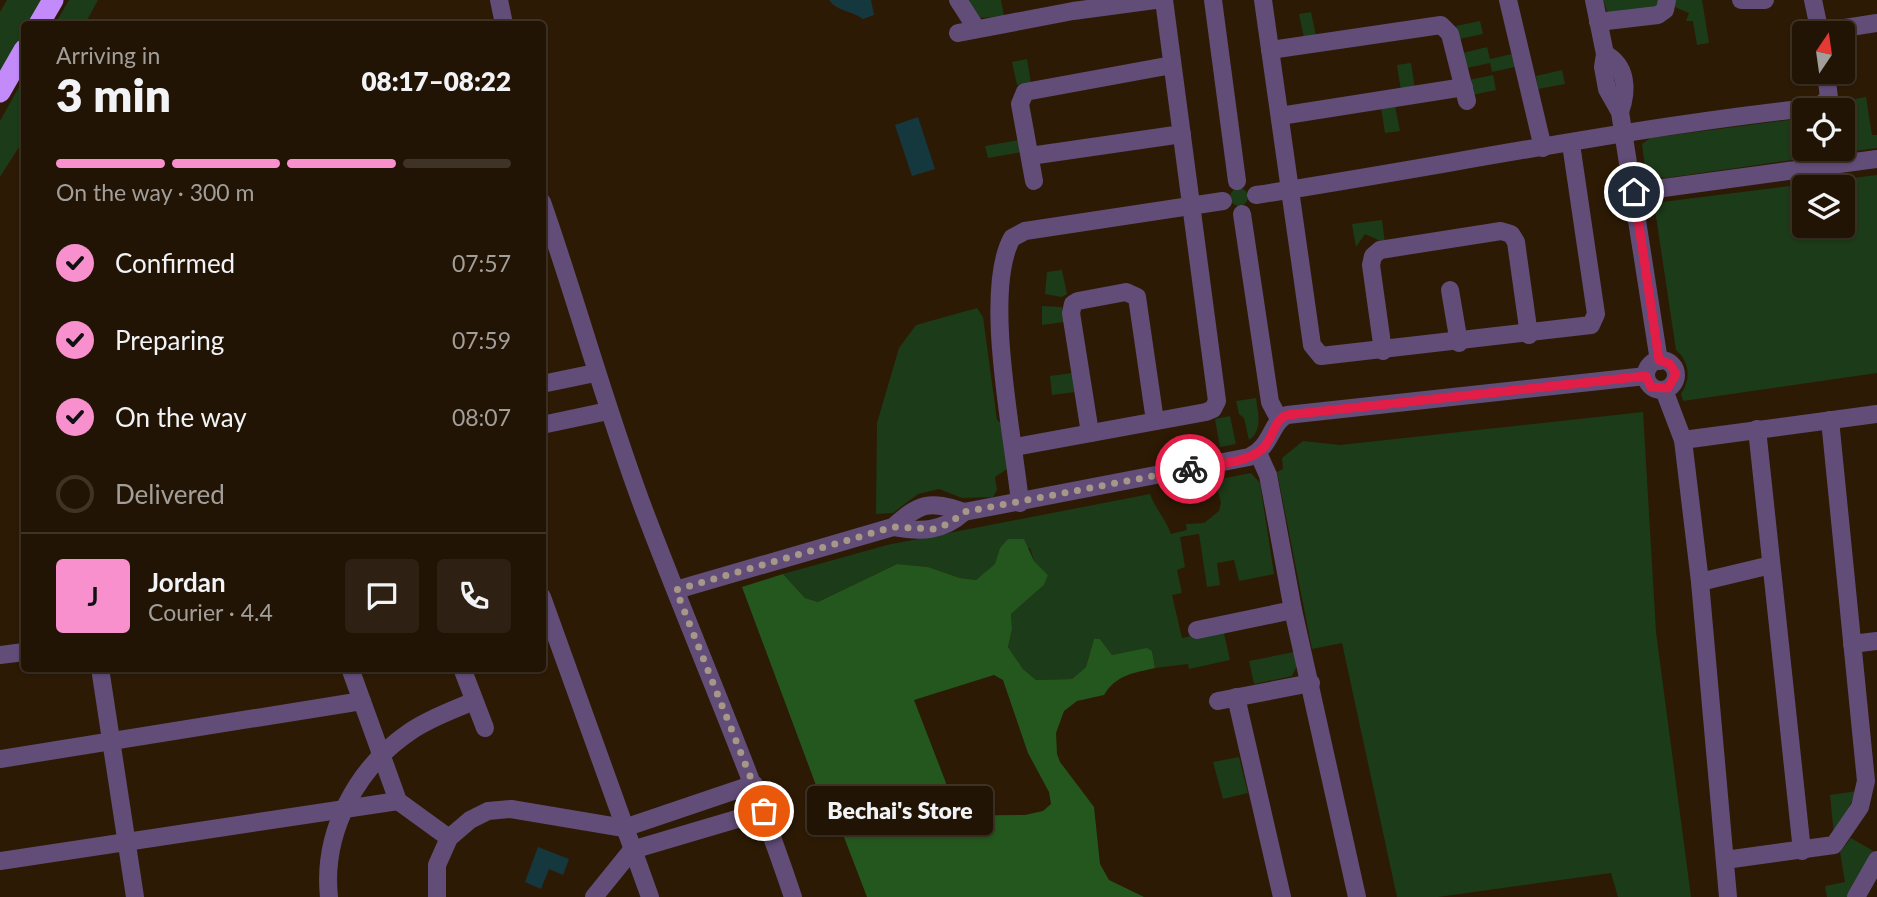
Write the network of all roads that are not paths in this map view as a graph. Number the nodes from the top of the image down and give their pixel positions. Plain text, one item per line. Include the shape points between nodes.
1 (53, 0) edge
2 (499, 0) edge
3 (958, 0) edge
4 (1155, 0) edge
5 (1164, 0) edge
6 (1213, 0) edge
7 (1263, 0) edge
8 (1508, 0) edge
9 (1594, 0) edge
10 (1667, 0) edge
11 (1741, 0) edge
12 (1766, 0) edge
13 (1813, 0) edge
14 (1072, 5) edge
15 (41, 21) edge
16 (503, 21) edge
17 (1817, 21) edge
18 (1598, 22) junction
19 (1877, 23) edge
20 (1855, 27) edge
21 (976, 28) junction
22 (958, 33) dead end
23 (1270, 50) junction
24 (21, 55) edge
25 (1172, 65) junction
26 (1827, 84) edge
27 (0, 92) edge
28 (1280, 116) junction
29 (1182, 134) junction
30 (1624, 135) junction
31 (1571, 144) junction
32 (1543, 148) junction
33 (1030, 156) junction
34 (1877, 159) edge
35 (1034, 181) dead end
36 (1237, 181) junction
37 (1291, 189) junction
38 (1634, 192) junction
39 (1256, 195) junction
40 (1223, 201) junction
41 (1193, 205) junction
42 (546, 213) edge
43 (1242, 214) junction
44 (1450, 290) dead end
45 (1529, 335) junction
46 (1459, 343) junction
47 (1383, 351) junction
48 (1659, 360) junction
49 (595, 373) junction
50 (1646, 376) junction
51 (546, 383) edge
52 (1664, 390) junction
53 (608, 411) junction
54 (1877, 414) edge
55 (1279, 419) junction
56 (1830, 420) junction
57 (1155, 421) junction
58 (546, 424) edge
59 (1757, 429) junction
60 (1090, 433) junction
61 (1683, 440) junction
62 (1015, 447) junction
63 (1258, 453) junction
64 (1020, 503) junction
65 (964, 512) junction
66 (893, 527) junction
67 (1771, 565) junction
68 (1700, 582) junction
69 (676, 590) junction
70 (546, 608) edge
71 (1293, 610) junction
72 (1197, 630) dead end
73 (1877, 641) edge
74 (1852, 644) junction
75 (21, 652) edge
76 (0, 655) edge
77 (101, 672) edge
78 (351, 672) edge
79 (463, 672) edge
80 (1311, 683) junction
81 (362, 701) junction
82 (474, 701) junction
83 (485, 727) dead end
84 (110, 741) junction
85 (383, 754) junction
86 (0, 759) edge
87 (754, 784) junction
88 (398, 801) junction
89 (345, 807) junction
90 (676, 811) junction
91 (764, 811) junction
92 (624, 828) junction
93 (684, 833) junction
94 (449, 838) junction
95 (125, 841) junction
96 (632, 850) junction
97 (1802, 851) junction
98 (1724, 860) junction
99 (1877, 860) edge
100 (0, 861) edge
101 (135, 897) edge
102 (329, 897) edge
103 (437, 897) edge
104 (594, 897) edge
105 (650, 897) edge
106 (793, 897) edge
107 (1282, 897) edge
108 (1357, 897) edge
109 (1728, 897) edge
110 (1856, 897) edge

1 - 15 highway
2 - 16 street
3 - 21 street
4 - 14 street
5 - 25 street
6 - 36 street
7 - 23 street
8 - 32 street
9 - 18 street
10 - 18 street via 1658,15
11 - 12 street
13 - 17 street
14 - 21 street
18 - 30 street via 1605,54 1621,69
19 - 20 street
21 - 22 street
23 - 28 street
23 - 28 street via 1441,25 1450,34 1466,94
24 - 27 highway
25 - 29 street
25 - 33 street via 1028,90 1020,104
26 - 30 street via 1829,98 1818,107
28 - 37 street
29 - 33 street
29 - 41 street
30 - 31 street
30 - 38 street
31 - 32 street
31 - 45 street via 1595,318 1588,327
32 - 37 street
33 - 35 street
34 - 38 street
36 - 39 street via 1250,184
36 - 40 street via 1226,188
37 - 39 street
37 - 47 street via 1313,349 1327,357
38 - 48 street
39 - 43 street via 1253,207
40 - 41 street
40 - 43 street via 1230,211
41 - 57 street via 1217,401 1210,411
41 - 62 street via 1025,231 1012,238 1001,277 998,312
42 - 49 street
43 - 55 street via 1270,402
44 - 46 street
45 - 46 street
45 - 47 street via 1516,242 1501,231 1380,250 1373,256
46 - 47 street
48 - 50 street via 1649,366
48 - 52 street via 1670,364 1676,374 1673,385
49 - 51 street
49 - 53 street
50 - 52 street via 1651,387
50 - 55 street
52 - 61 street
53 - 58 street
53 - 69 street
54 - 56 street
55 - 63 street
56 - 59 street
56 - 74 street
57 - 60 street
57 - 60 street via 1137,297 1126,292 1073,304
59 - 61 street
59 - 67 street
60 - 62 street
61 - 68 street
62 - 64 street
63 - 64 street
63 - 71 street via 1268,475
64 - 65 street
65 - 66 street via 934,529
65 - 66 street via 927,505
66 - 69 street
67 - 68 street
67 - 97 street
68 - 98 street
69 - 87 street
70 - 92 street
71 - 72 street
71 - 80 street
73 - 74 street
74 - 97 street via 1865,795 1837,843
75 - 76 street
77 - 84 street
78 - 81 street
79 - 82 street
80 - 107 street via 1227,699
80 - 108 street
81 - 84 street
81 - 85 street
82 - 83 street
82 - 85 street via 423,723
84 - 86 street
84 - 95 street
85 - 88 street
85 - 89 street
87 - 90 street
87 - 91 street
88 - 89 street
88 - 94 street
89 - 95 street
89 - 102 street via 329,861
90 - 92 street
90 - 93 street
91 - 93 street
91 - 106 street
92 - 94 street via 500,809 470,820
92 - 96 street
93 - 96 street
94 - 103 street via 437,865
95 - 100 street
95 - 101 street
96 - 104 street
96 - 105 street
97 - 98 street
98 - 109 street
99 - 110 street

